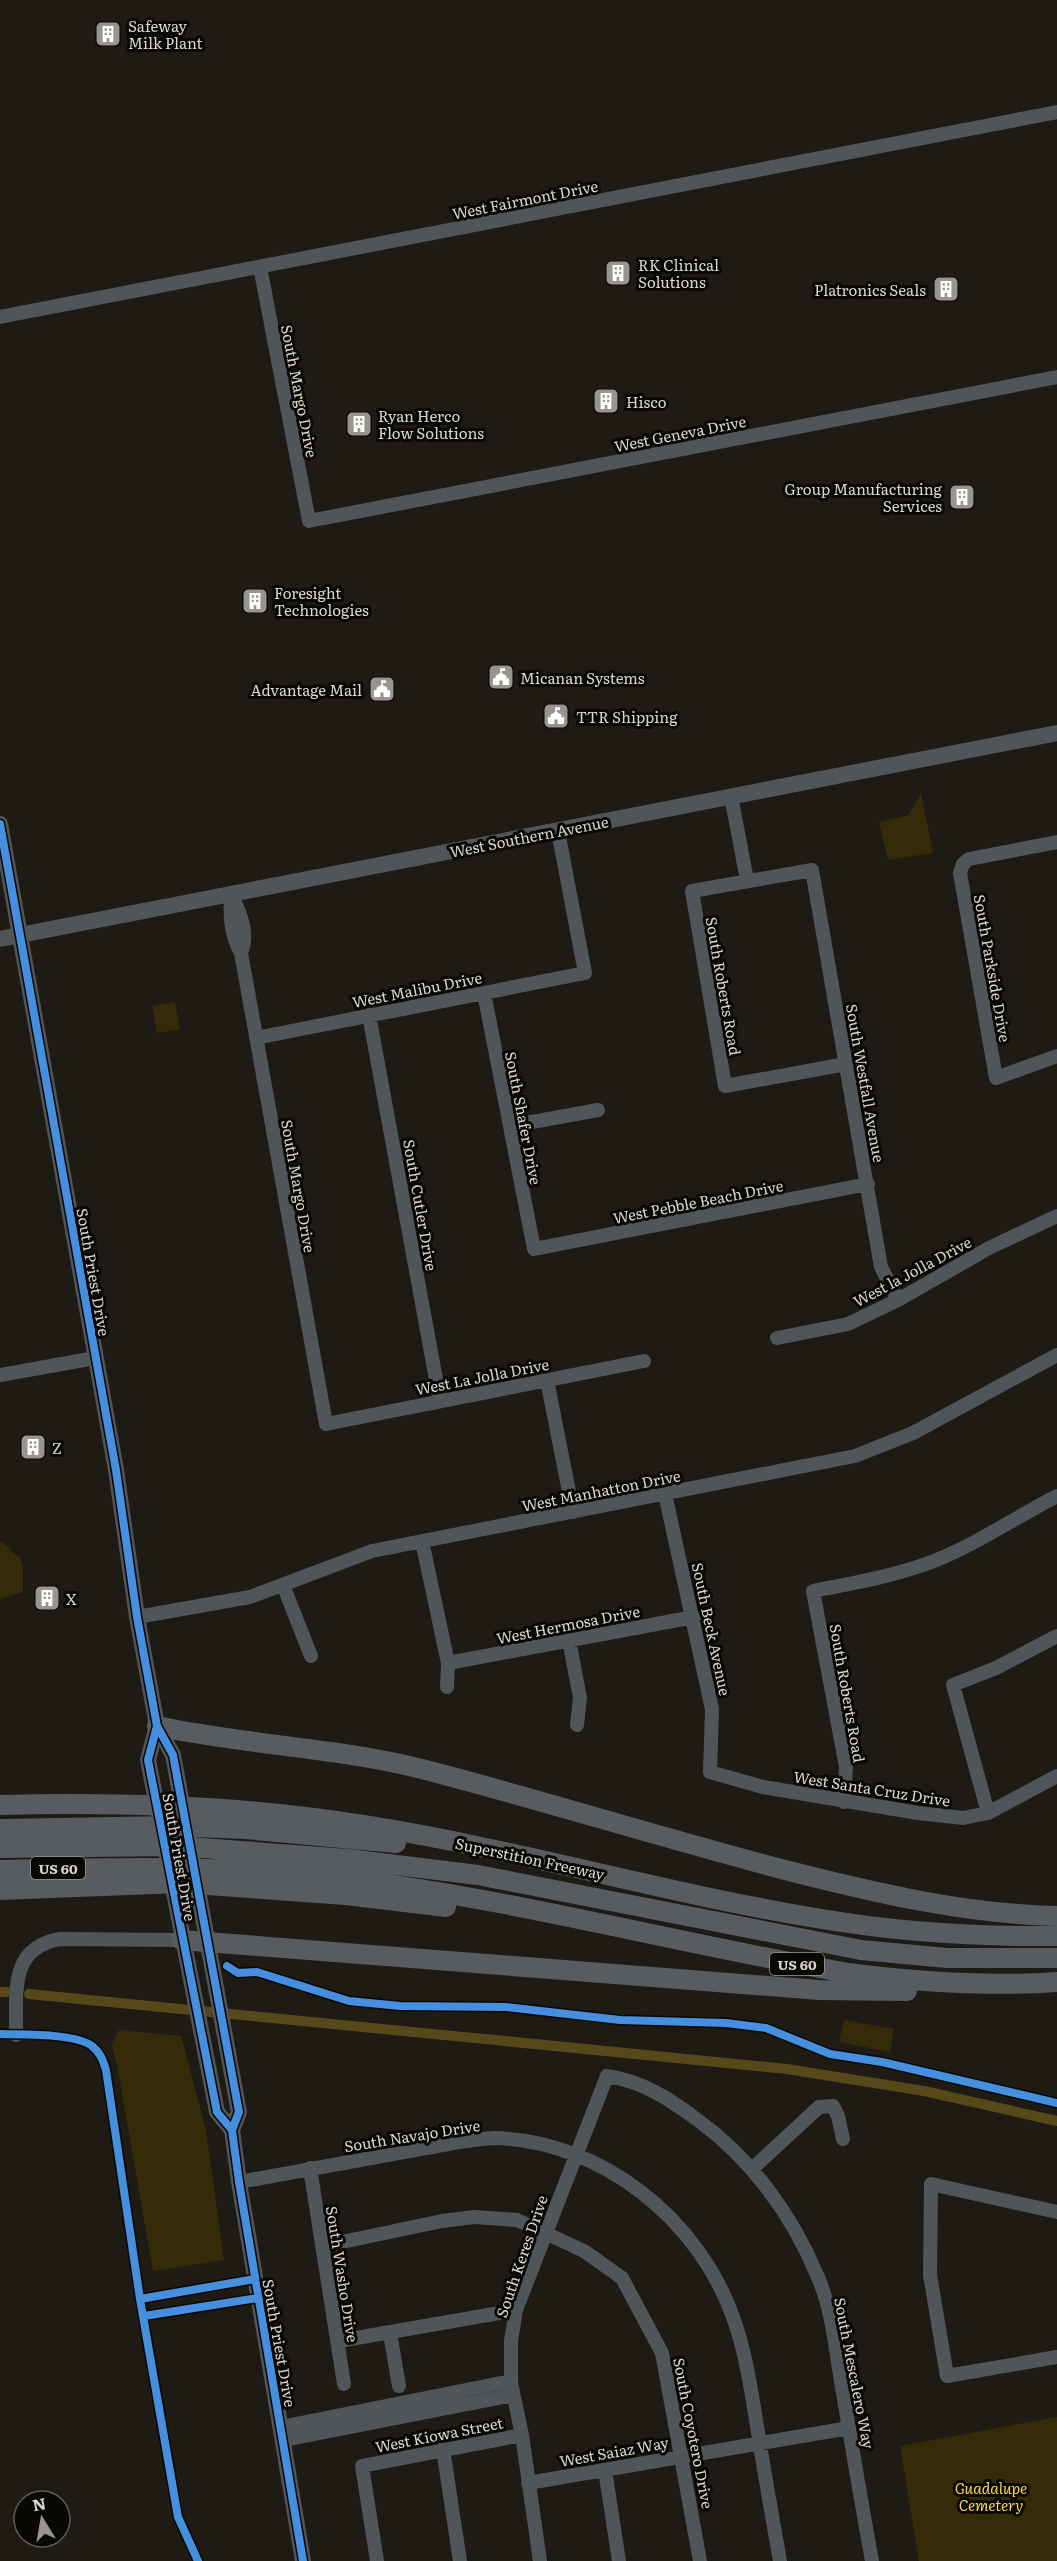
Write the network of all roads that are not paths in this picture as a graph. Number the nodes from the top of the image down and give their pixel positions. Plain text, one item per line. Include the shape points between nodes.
1 (1057, 112) edge
2 (260, 267) junction
3 (0, 317) edge
4 (1057, 377) edge
5 (309, 521) joint
6 (1057, 733) edge
7 (731, 796) junction
8 (0, 824) edge
9 (558, 831) junction
10 (1057, 842) edge
11 (747, 880) junction
12 (231, 893) junction
13 (22, 935) junction
14 (0, 939) edge
15 (484, 993) junction
16 (369, 1015) junction
17 (256, 1038) junction
18 (1057, 1056) edge
19 (846, 1064) junction
20 (598, 1110) dead end
21 (510, 1126) junction
22 (868, 1184) junction
23 (1057, 1216) edge
24 (534, 1249) joint
25 (898, 1300) junction
26 (777, 1338) dead end
27 (1057, 1355) edge
28 (95, 1358) junction
29 (644, 1361) dead end
30 (0, 1375) edge
31 (547, 1380) junction
32 (440, 1401) junction
33 (326, 1424) joint
34 (665, 1494) junction
35 (1057, 1496) edge
36 (573, 1512) junction
37 (422, 1541) junction
38 (283, 1586) junction
39 (137, 1617) junction
40 (694, 1617) junction
41 (1057, 1636) edge
42 (569, 1640) junction
43 (311, 1656) dead end
44 (448, 1664) junction
45 (447, 1687) dead end
46 (577, 1725) dead end
47 (157, 1726) junction
48 (710, 1772) joint
49 (1057, 1776) edge
50 (844, 1802) junction
51 (0, 1804) edge
52 (988, 1813) junction
53 (245, 1820) junction
54 (0, 1829) edge
55 (0, 1848) edge
56 (0, 1862) edge
57 (243, 1869) junction
58 (0, 1870) edge
59 (119, 1875) junction
60 (0, 1890) edge
61 (1057, 1916) edge
62 (1057, 1936) edge
63 (182, 1940) junction
64 (208, 1943) junction
65 (1057, 1958) edge
66 (1057, 1982) edge
67 (1033, 1983) junction
68 (198, 2022) junction
69 (223, 2025) junction
70 (16, 2035) dead end
71 (607, 2076) joint
72 (232, 2130) junction
73 (843, 2139) dead end
74 (574, 2155) junction
75 (310, 2168) junction
76 (752, 2169) junction
77 (239, 2182) junction
78 (1057, 2212) edge
79 (545, 2231) junction
80 (323, 2246) junction
81 (516, 2310) junction
82 (390, 2333) junction
83 (339, 2341) junction
84 (1057, 2357) edge
85 (344, 2384) dead end
86 (399, 2386) dead end
87 (512, 2388) junction
88 (849, 2428) junction
89 (282, 2433) junction
90 (522, 2435) junction
91 (759, 2442) junction
92 (444, 2449) junction
93 (682, 2456) junction
94 (605, 2470) junction
95 (528, 2483) junction
96 (303, 2561) edge
97 (377, 2561) edge
98 (460, 2561) edge
99 (540, 2561) edge
100 (619, 2561) edge
101 (700, 2561) edge
102 (780, 2561) edge
103 (872, 2561) edge

1 - 2 street, West Fairmont Drive
2 - 3 street, West Fairmont Drive
2 - 5 street, South Margo Drive
4 - 5 street, West Geneva Drive
6 - 7 main road, West Southern Avenue
7 - 9 main road, West Southern Avenue
7 - 11 street
8 - 13 main road, South Priest Drive
9 - 12 main road, West Southern Avenue
9 - 15 street, West Malibu Drive via 585,973
10 - 18 street, South Parkside Drive via 969,859 960,873 996,1078
11 - 19 street, South Westfall Avenue via 812,870
11 - 19 street, South Roberts Road via 692,891 725,1086
12 - 13 main road, West Southern Avenue
12 - 17 street, South Margo Drive via 234,941 241,953
13 - 14 main road, West Southern Avenue
13 - 28 main road, South Priest Drive
15 - 16 street, West Malibu Drive
15 - 21 street, South Shafer Drive
16 - 17 street, West Malibu Drive
16 - 32 street, South Cutler Drive
17 - 33 street, South Margo Drive
19 - 22 street, South Westfall Avenue
20 - 21 street
21 - 24 street, South Shafer Drive
22 - 24 street, West Pebble Beach Drive
22 - 25 street, South Westfall Avenue via 882,1267
23 - 25 street, West la Jolla Drive via 989,1248
25 - 26 street, West la Jolla Drive via 848,1324
27 - 34 street, West Manhatton Drive via 880,1448 834,1461
28 - 30 street
28 - 39 main road, South Priest Drive
29 - 31 street, West La Jolla Drive
31 - 32 street, West La Jolla Drive
31 - 36 street
32 - 33 street, West La Jolla Drive
34 - 36 street, West Manhatton Drive
34 - 40 street, South Beck Avenue
35 - 50 street, South Roberts Road via 936,1560 884,1578 813,1591 846,1767
36 - 37 street, West Manhatton Drive
37 - 38 street, West Manhatton Drive via 352,1557
37 - 44 street
38 - 39 street, West Manhatton Drive via 250,1597
38 - 43 street
39 - 47 main road, South Priest Drive
40 - 42 street, West Hermosa Drive
40 - 48 street, South Beck Avenue via 712,1709
41 - 52 street via 953,1685
42 - 44 street, West Hermosa Drive
42 - 46 street via 580,1698
44 - 45 street
47 - 61 highway via 353,1755 420,1769 896,1898 1009,1915
47 - 63 main road, South Priest Drive via 148,1760
47 - 64 main road, South Priest Drive via 173,1755
48 - 50 street, West Santa Cruz Drive via 763,1787
49 - 52 street, West Santa Cruz Drive
50 - 52 street, West Santa Cruz Drive via 963,1818
51 - 53 highway via 164,1804
53 - 54 highway
53 - 62 highway, Superstition Freeway via 571,1868 824,1919 961,1934
55 - 57 highway via 175,1846
56 - 59 highway
57 - 59 highway, US 60 via 176,1866
57 - 65 highway via 348,1858 478,1875 861,1950 947,1958
57 - 67 highway, US 60 via 405,1887 858,1974 969,1985
58 - 59 highway, US 60
59 - 60 highway
63 - 64 highway
63 - 68 main road, South Priest Drive
63 - 70 street via 51,1940 27,1956 20,1969
64 - 67 highway via 819,1989 921,1990
64 - 69 main road, South Priest Drive
66 - 67 highway, US 60
68 - 69 street
68 - 72 main road, South Priest Drive via 217,2112
69 - 72 main road, South Priest Drive via 239,2112
71 - 74 street, South Keres Drive
71 - 76 street, South Mescalero Way via 630,2079 674,2102 718,2135
72 - 77 main road, South Priest Drive
73 - 76 street via 833,2106 819,2107
74 - 75 street, South Navajo Drive via 495,2138
74 - 79 street, South Keres Drive
74 - 91 street, South Navajo Drive via 636,2187 689,2238 714,2273 745,2355
75 - 77 street, South Navajo Drive
75 - 80 street, South Washo Drive
76 - 88 street, South Mescalero Way via 786,2215 818,2276 830,2317
77 - 89 main road, South Priest Drive
78 - 84 street via 932,2184 930,2275 947,2376
79 - 80 street, South Coyotero Drive via 517,2220 474,2217
79 - 81 street, South Keres Drive
79 - 93 street, South Coyotero Drive via 584,2251 622,2278 662,2353
80 - 83 street, South Washo Drive
81 - 82 street
81 - 87 street, South Keres Drive via 511,2341
82 - 83 street
82 - 86 street
83 - 85 street, South Washo Drive
87 - 89 street
87 - 90 street, South Keres Drive
88 - 91 street, West Saiaz Way
88 - 103 street, South Mescalero Way
89 - 96 main road, South Priest Drive
90 - 92 street, West Kiowa Street
90 - 95 street, South Keres Drive
91 - 93 street, West Saiaz Way
91 - 102 street, South Navajo Drive
92 - 97 street, West Kiowa Street via 362,2466
92 - 98 street
93 - 94 street, West Saiaz Way
93 - 101 street, South Coyotero Drive
94 - 95 street, West Saiaz Way
94 - 100 street
95 - 99 street, South Keres Drive

